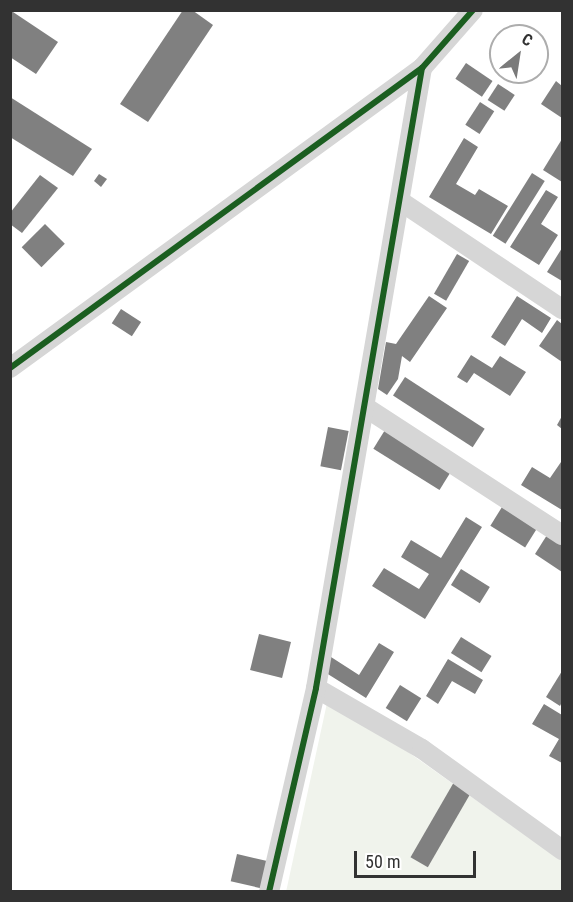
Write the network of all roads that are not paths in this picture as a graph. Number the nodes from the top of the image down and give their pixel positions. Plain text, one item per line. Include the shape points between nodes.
1 (473, 10) edge
2 (422, 68) junction
3 (400, 201) junction
4 (562, 309) edge
5 (10, 368) edge
6 (365, 407) junction
7 (562, 535) edge
8 (316, 688) junction
9 (562, 849) edge
10 (269, 891) edge

1 - 2 street
2 - 3 street
2 - 5 street
3 - 4 street
3 - 6 street
6 - 7 street
6 - 8 street
8 - 9 street via 422,749
8 - 10 street

